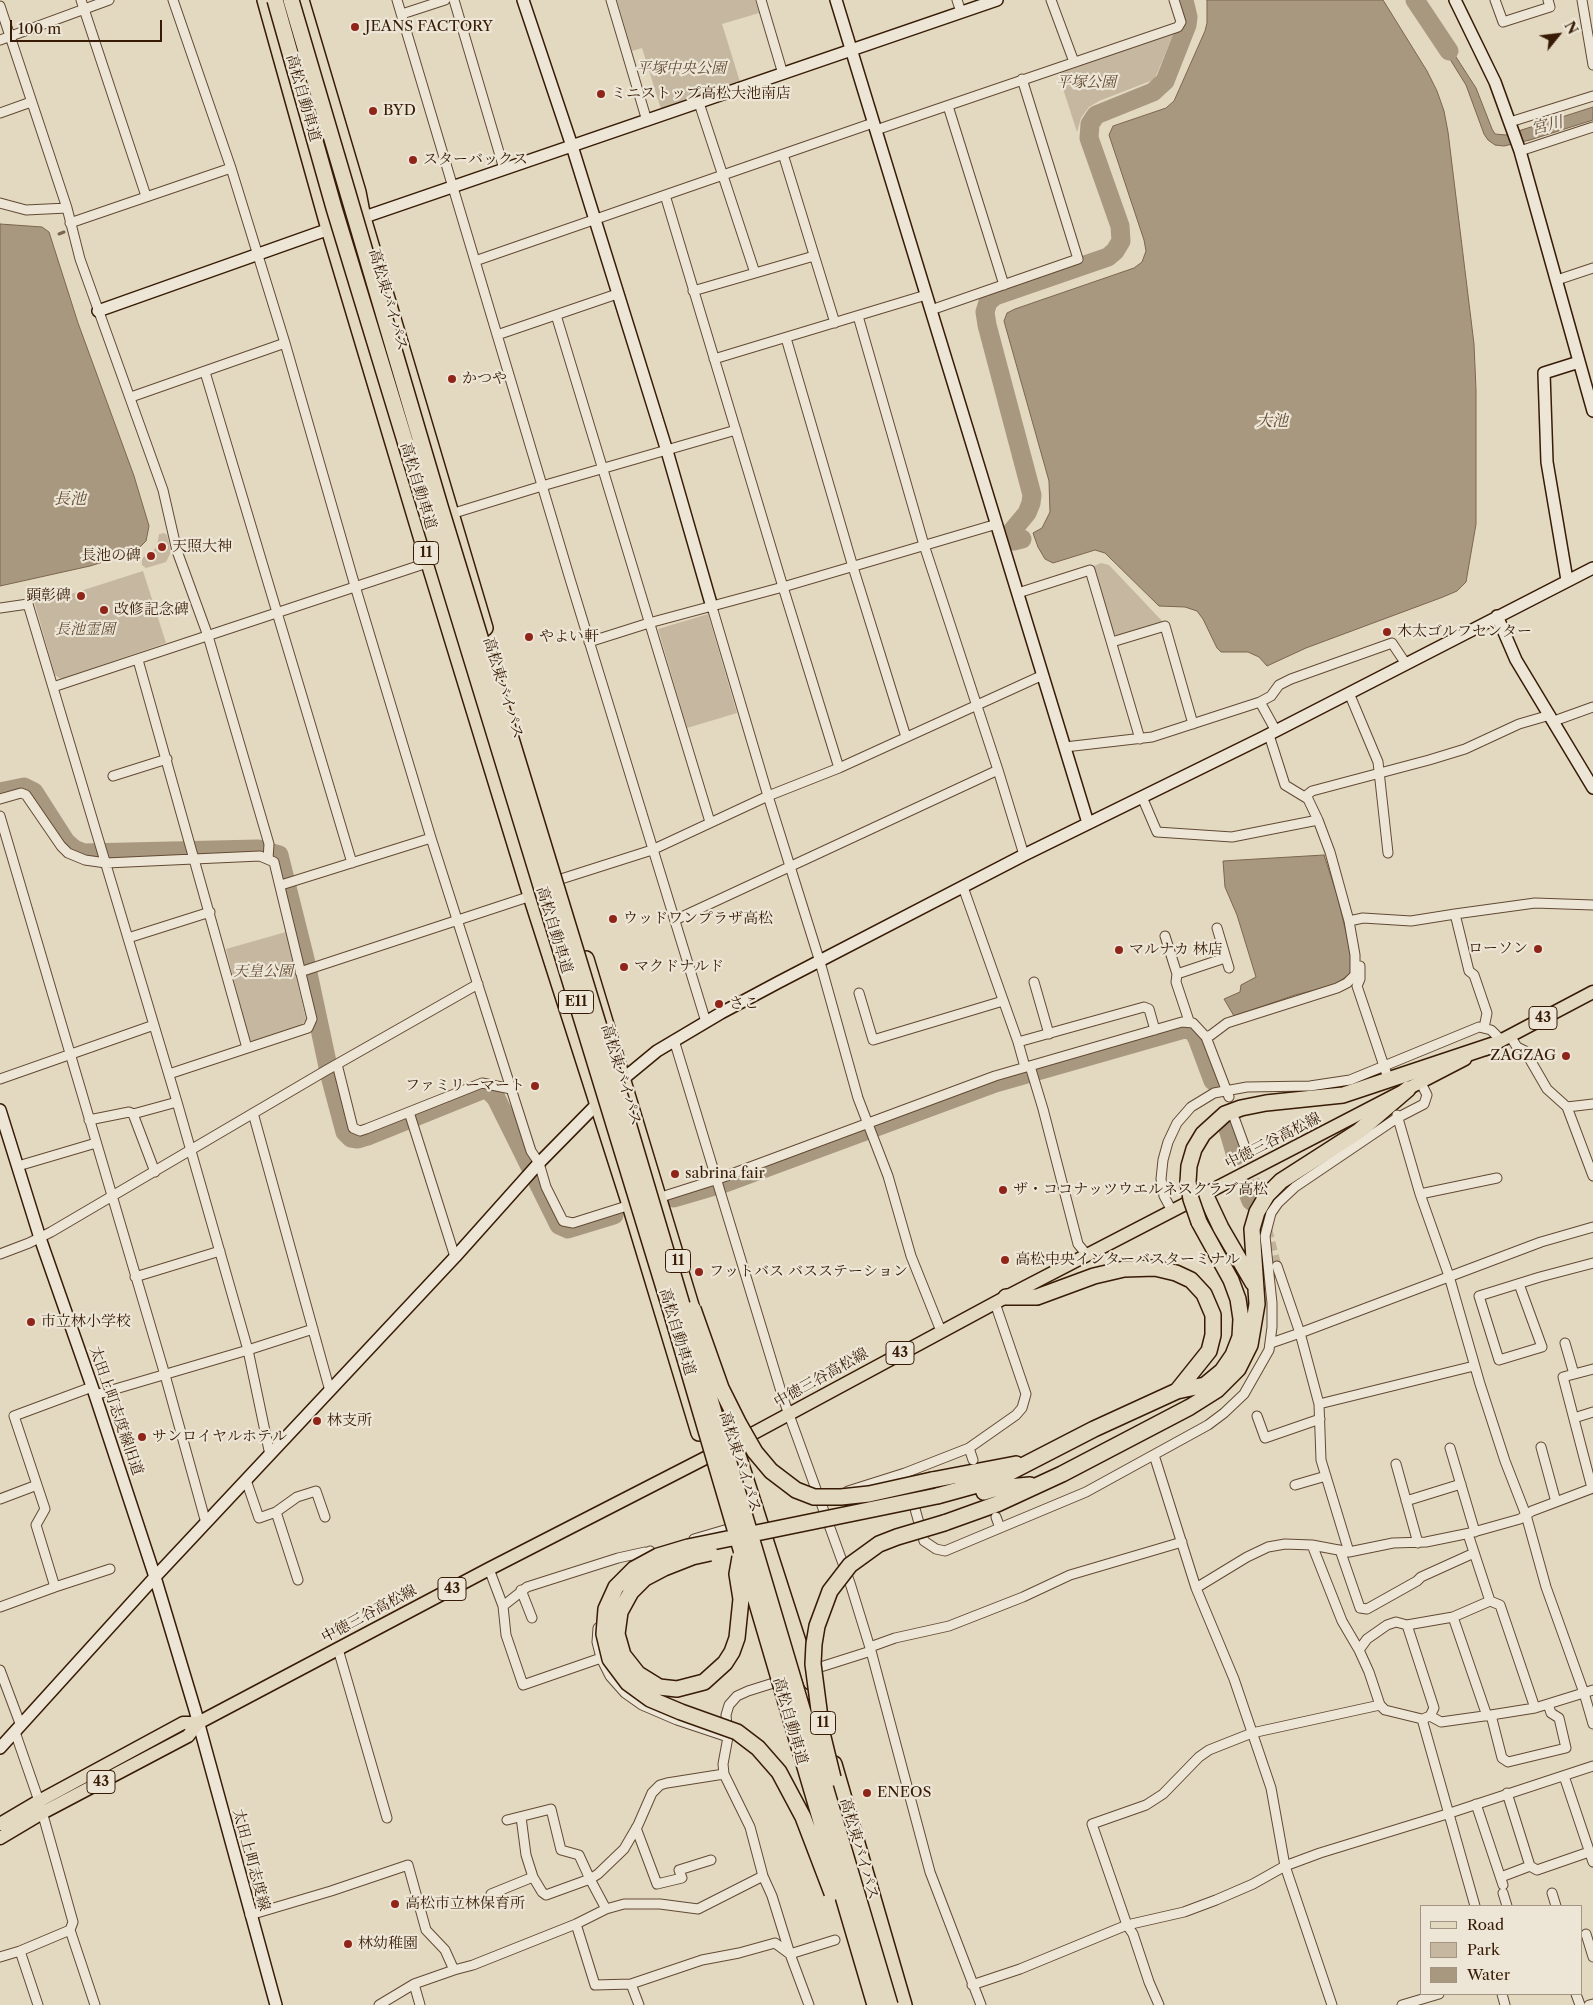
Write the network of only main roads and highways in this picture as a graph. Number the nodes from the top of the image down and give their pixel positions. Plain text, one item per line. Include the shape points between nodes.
1 (265, 0) edge
2 (275, 0) edge
3 (292, 0) edge
4 (301, 0) edge
5 (1593, 992) edge
6 (1501, 1040) junction
7 (1415, 1086) junction
8 (638, 1155) junction
9 (1205, 1194) junction
10 (1257, 1288) junction
11 (1001, 1300) junction
12 (1177, 1391) junction
13 (733, 1444) junction
14 (707, 1458) junction
15 (1030, 1461) junction
16 (1039, 1484) junction
17 (938, 1500) junction
18 (741, 1552) junction
19 (830, 1804) junction
20 (40, 1807) junction
21 (0, 1824) edge
22 (0, 1838) edge
23 (868, 2005) edge
24 (874, 2005) edge
25 (890, 2005) edge
26 (904, 2005) edge

1 - 14 highway, 高松東バイパス / 11 via 329,229 429,562
2 - 18 highway, 高松自動車道 / E11, bridge via 340,226 665,1292
3 - 8 highway, 高松自動車道 / E11, bridge via 437,496
4 - 13 highway, 高松東バイパス / 11 via 462,553
5 - 6 main road, 中徳三谷高松線 / 43
6 - 7 main road, 中徳三谷高松線 / 43
6 - 12 highway, bridge via 1343,1095 1266,1102 1225,1114 1203,1134 1194,1148 1189,1166 1191,1199 1199,1222 1231,1280 1242,1319 1240,1337 1222,1371 1205,1385
7 - 9 main road, 中徳三谷高松線 / 43
7 - 10 highway via 1359,1131 1281,1182 1267,1195 1252,1229
8 - 15 highway, bridge via 721,1388 751,1445 771,1471 796,1490 814,1496 841,1497
8 - 19 highway, 高松自動車道 / E11, bridge
9 - 10 highway
9 - 11 main road, 中徳三谷高松線 / 43
10 - 16 highway via 1250,1345 1238,1369 1217,1390
11 - 12 highway via 1036,1297 1124,1269 1155,1268 1191,1280 1204,1294 1212,1315 1213,1335 1209,1351
11 - 13 main road, 中徳三谷高松線 / 43
12 - 15 highway
13 - 14 main road, 中徳三谷高松線 / 43
13 - 26 highway, 高松東バイパス / 11 via 808,1672
14 - 20 main road, 中徳三谷高松線 / 43 via 198,1723 188,1736
14 - 23 highway, 高松東バイパス / 11
15 - 17 highway via 995,1480
16 - 17 highway via 997,1488
16 - 19 highway, bridge via 997,1504 879,1544 863,1554 838,1578 822,1608 813,1664 822,1733 834,1783
17 - 18 highway, bridge via 692,1557 645,1578 631,1592 620,1612 617,1634 623,1655 638,1674 659,1687 677,1690 704,1682 725,1663 737,1638 741,1600 737,1574
17 - 24 highway, bridge via 688,1547 658,1556 634,1569 616,1587 606,1610 604,1634 610,1659 628,1683 650,1699 738,1732 758,1748 779,1772 803,1817
18 - 24 highway, 高松自動車道 / E11, bridge
19 - 25 highway, 高松自動車道 / E11, bridge
20 - 21 main road, 中徳三谷高松線 / 43
20 - 22 main road, 中徳三谷高松線 / 43

